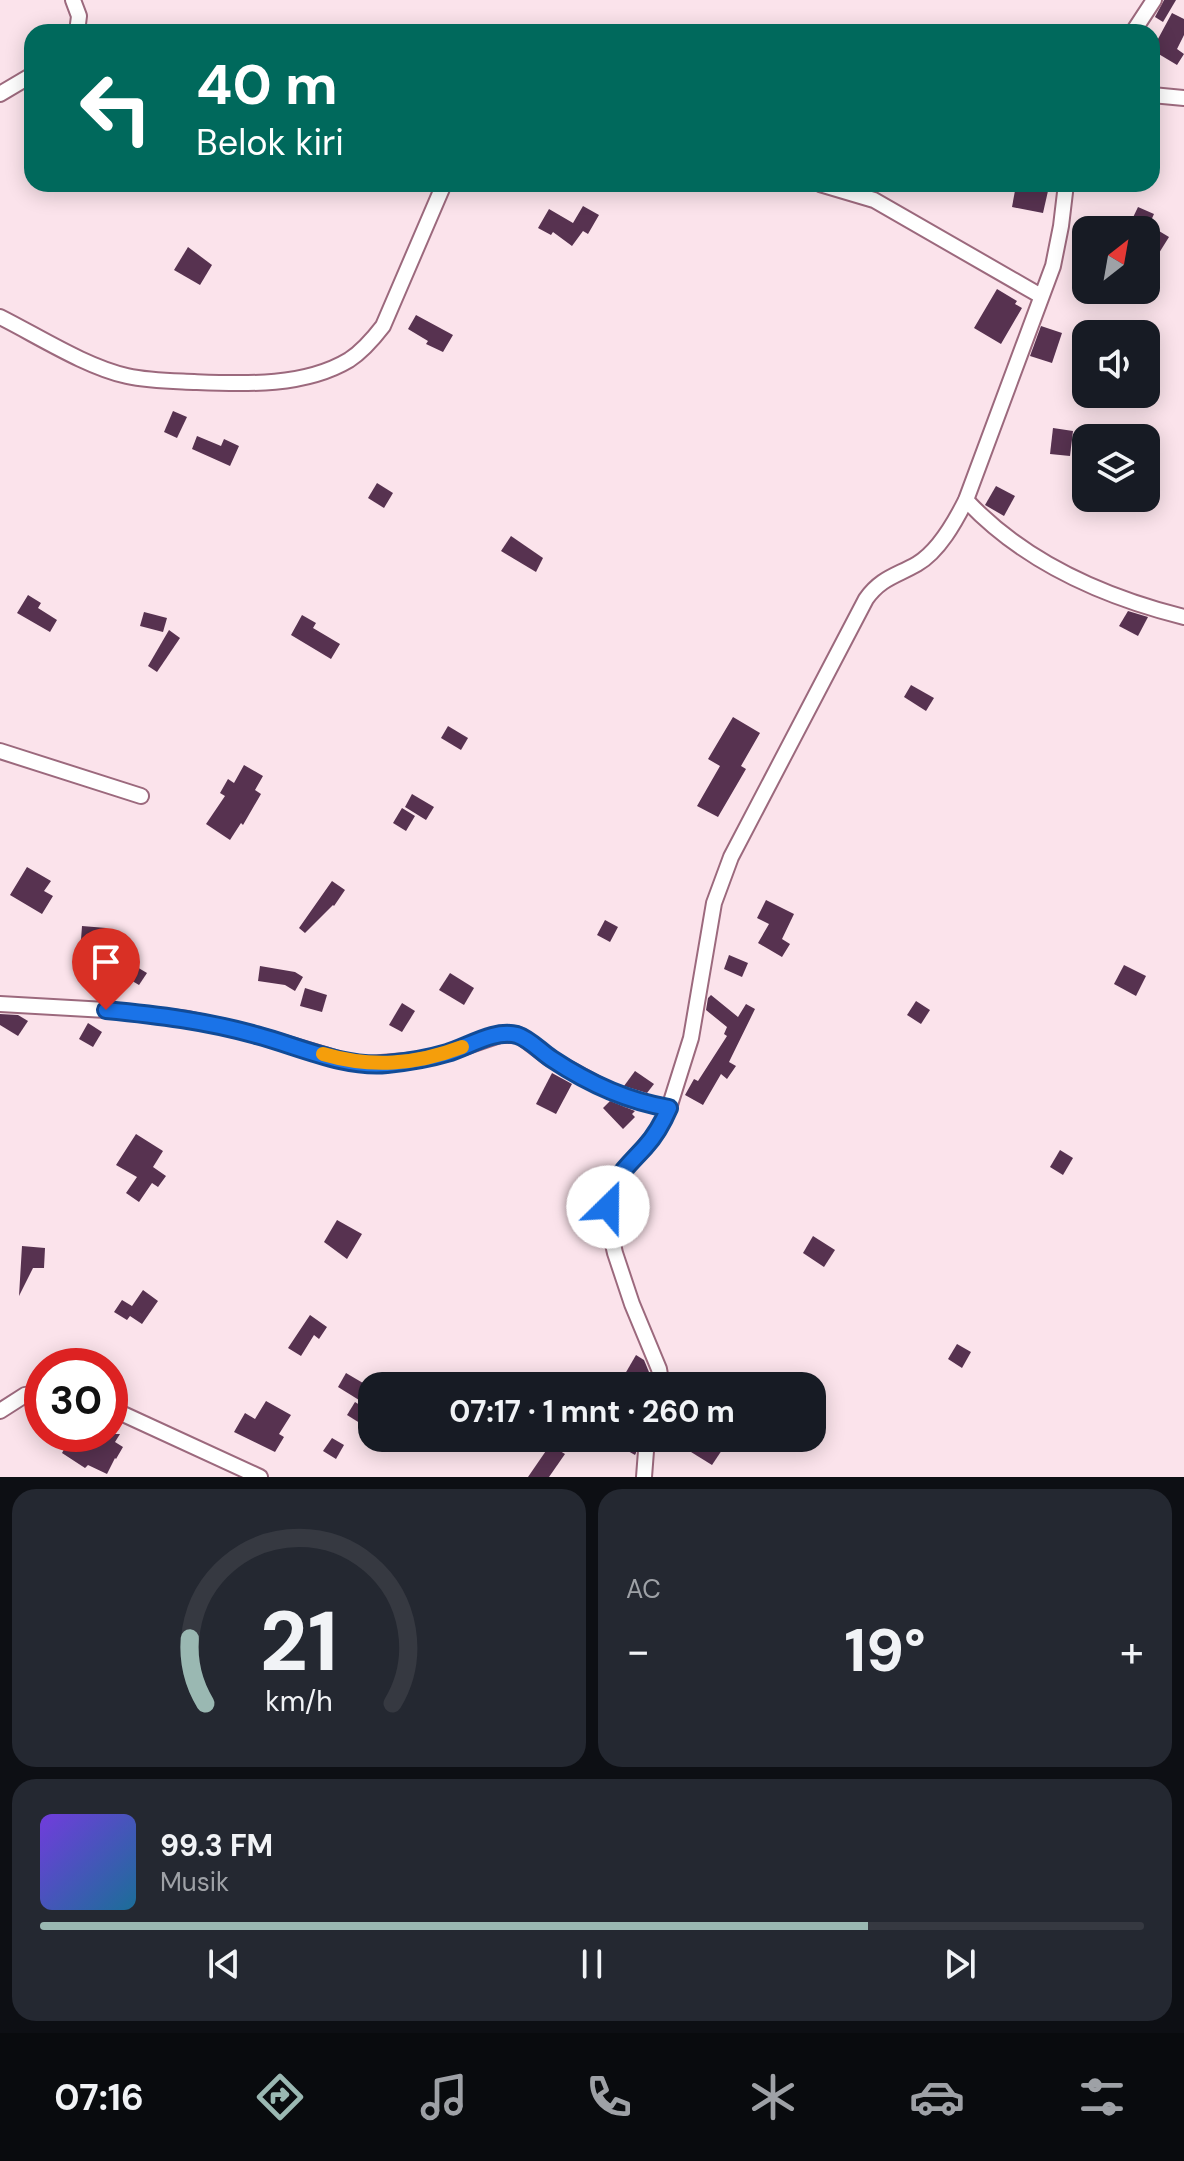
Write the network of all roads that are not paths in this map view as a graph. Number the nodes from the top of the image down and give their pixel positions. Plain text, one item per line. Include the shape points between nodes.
1 (73, 0) edge
2 (1154, 0) edge
3 (78, 24) edge
4 (1138, 24) edge
5 (24, 80) edge
6 (0, 94) edge
7 (1160, 96) edge
8 (1184, 98) edge
9 (441, 192) edge
10 (847, 192) edge
11 (1065, 192) edge
12 (1041, 296) junction
13 (0, 317) edge
14 (966, 500) junction
15 (1184, 617) edge
16 (0, 751) edge
17 (141, 796) dead end
18 (0, 1004) edge
19 (669, 1108) junction
20 (660, 1372) edge
21 (24, 1396) edge
22 (0, 1411) edge
23 (128, 1416) edge
24 (646, 1452) edge
25 (260, 1477) edge
26 (644, 1477) edge

1 - 3 street
2 - 4 street
5 - 6 street
7 - 8 street
9 - 13 street via 383,326 359,352 327,370 252,383 127,376
10 - 12 street via 874,200
11 - 12 street via 1057,252
12 - 14 street
14 - 15 street via 1005,535 1084,583
14 - 19 street via 948,531 919,563 875,586 866,599 731,857 714,903 691,1038
16 - 17 street
18 - 19 street via 188,1019 369,1064 418,1060 500,1035 519,1035 599,1085 628,1099
19 - 20 street via 657,1132 614,1181 608,1207 622,1277
21 - 22 street
23 - 25 street
24 - 26 street

